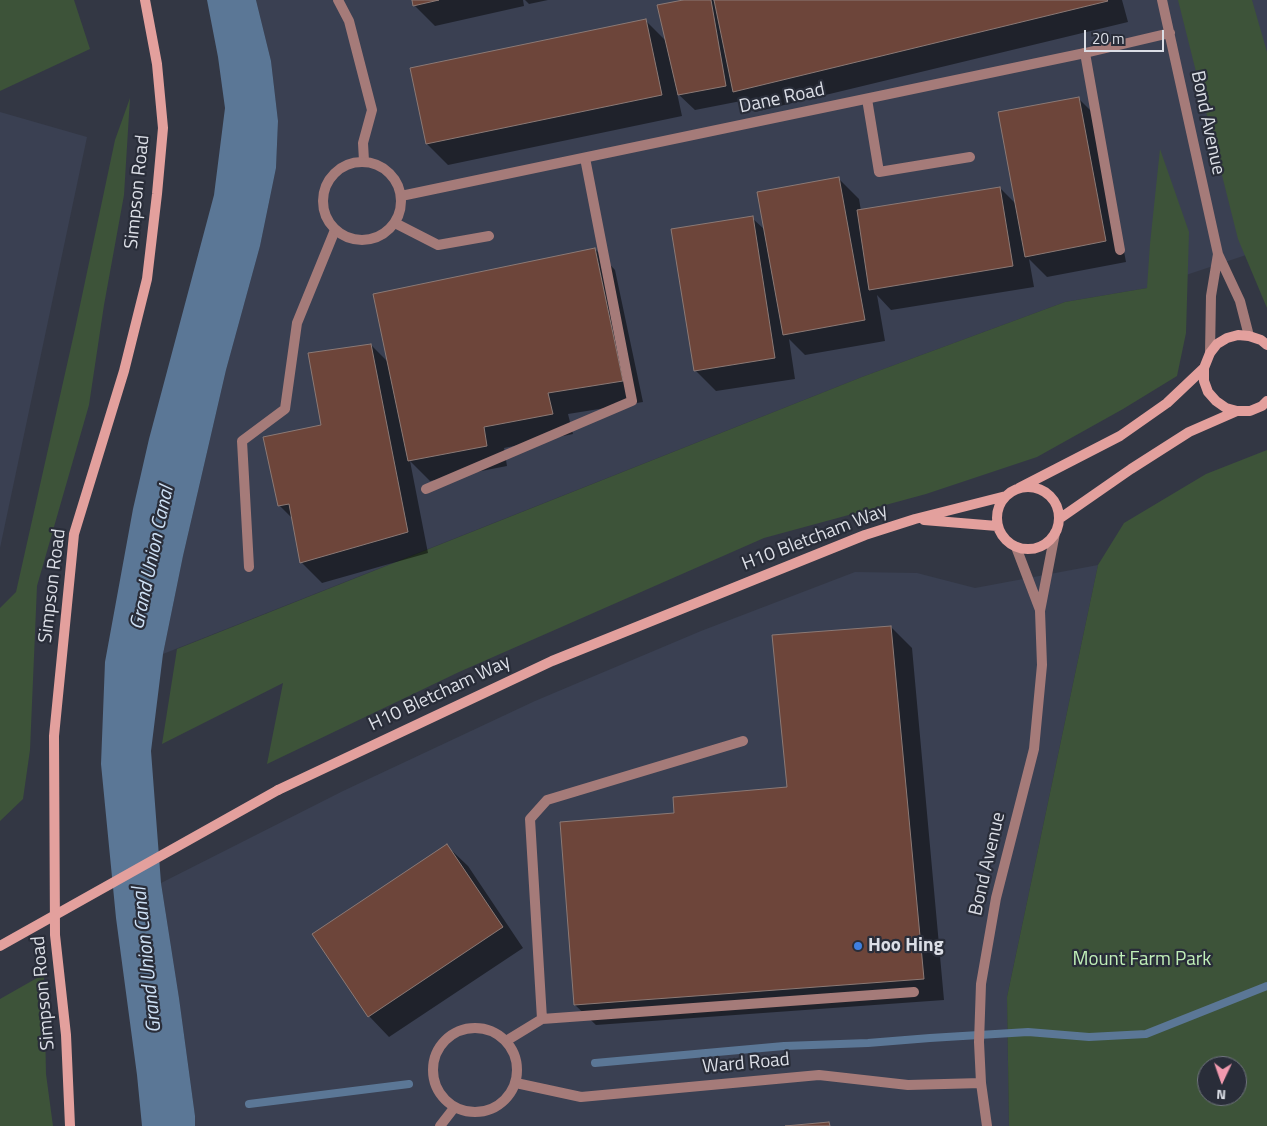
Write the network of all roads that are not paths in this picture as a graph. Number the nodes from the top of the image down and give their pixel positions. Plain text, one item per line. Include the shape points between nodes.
1 (145, 0) edge
2 (338, 0) edge
3 (1162, 0) edge
4 (1170, 33) junction
5 (1085, 53) junction
6 (867, 99) junction
7 (970, 157) dead end
8 (585, 158) junction
9 (364, 161) junction
10 (401, 196) junction
11 (395, 223) junction
12 (335, 230) junction
13 (489, 236) dead end
14 (1120, 250) dead end
15 (1218, 254) junction
16 (1250, 336) junction
17 (1267, 345) edge
18 (1210, 353) junction
19 (1204, 368) junction
20 (1267, 401) edge
21 (1237, 411) junction
22 (426, 488) dead end
23 (1019, 488) junction
24 (1006, 496) junction
25 (915, 519) junction
26 (1059, 519) junction
27 (997, 526) junction
28 (1055, 533) junction
29 (1016, 547) junction
30 (249, 567) dead end
31 (1040, 611) junction
32 (743, 741) dead end
33 (0, 946) edge
34 (914, 992) dead end
35 (542, 1019) junction
36 (506, 1041) junction
37 (516, 1083) junction
38 (981, 1083) junction
39 (454, 1108) junction
40 (70, 1126) edge
41 (440, 1126) edge
42 (987, 1126) edge

1 - 40 street, Simpson Road via 157,64 163,128 148,270 124,371 74,534 54,736 55,935 66,1035
2 - 9 street via 349,21 372,110 363,143
3 - 4 street, Bond Avenue
4 - 5 street, Dane Road
4 - 15 street, Bond Avenue
5 - 6 street, Dane Road
5 - 14 street
6 - 7 street via 879,172
6 - 8 street, Dane Road
8 - 10 street, Dane Road
8 - 22 street via 632,401
9 - 10 street via 375,163 393,176
9 - 12 street via 338,169 328,179 322,206
10 - 11 street
11 - 12 street via 386,233 373,239 346,237
11 - 13 street via 438,246
12 - 30 street via 297,323 285,408 242,441
15 - 16 street, Bond Avenue via 1240,301
15 - 18 street, Bond Avenue via 1212,296
16 - 17 street
16 - 18 street via 1227,338
18 - 19 street
19 - 21 street via 1208,392 1226,408
19 - 23 street via 1167,403 1120,436
20 - 21 street via 1250,411
21 - 26 street via 1189,432
23 - 24 street
23 - 26 street via 1028,487 1047,493 1058,510
24 - 25 street, H10 Bletcham Way
24 - 27 street via 997,510
25 - 27 street, H10 Bletcham Way
25 - 33 street, H10 Bletcham Way, bridge via 865,535 552,661 278,790
26 - 28 street
27 - 29 street via 1001,535
28 - 29 street via 1050,540 1034,549
28 - 31 street, Bond Avenue
29 - 31 street, Bond Avenue
31 - 38 street, Bond Avenue via 1042,665 1034,749 996,898 981,984
32 - 35 street via 547,800 530,819
34 - 35 street
35 - 36 street
36 - 37 street via 518,1068
36 - 39 street via 495,1032 466,1028 441,1044 434,1057 432,1072 442,1098
37 - 38 street, Ward Road via 582,1097 819,1075 908,1085
37 - 39 street via 502,1104 491,1110 478,1113
38 - 42 street, Bond Avenue
39 - 41 street

